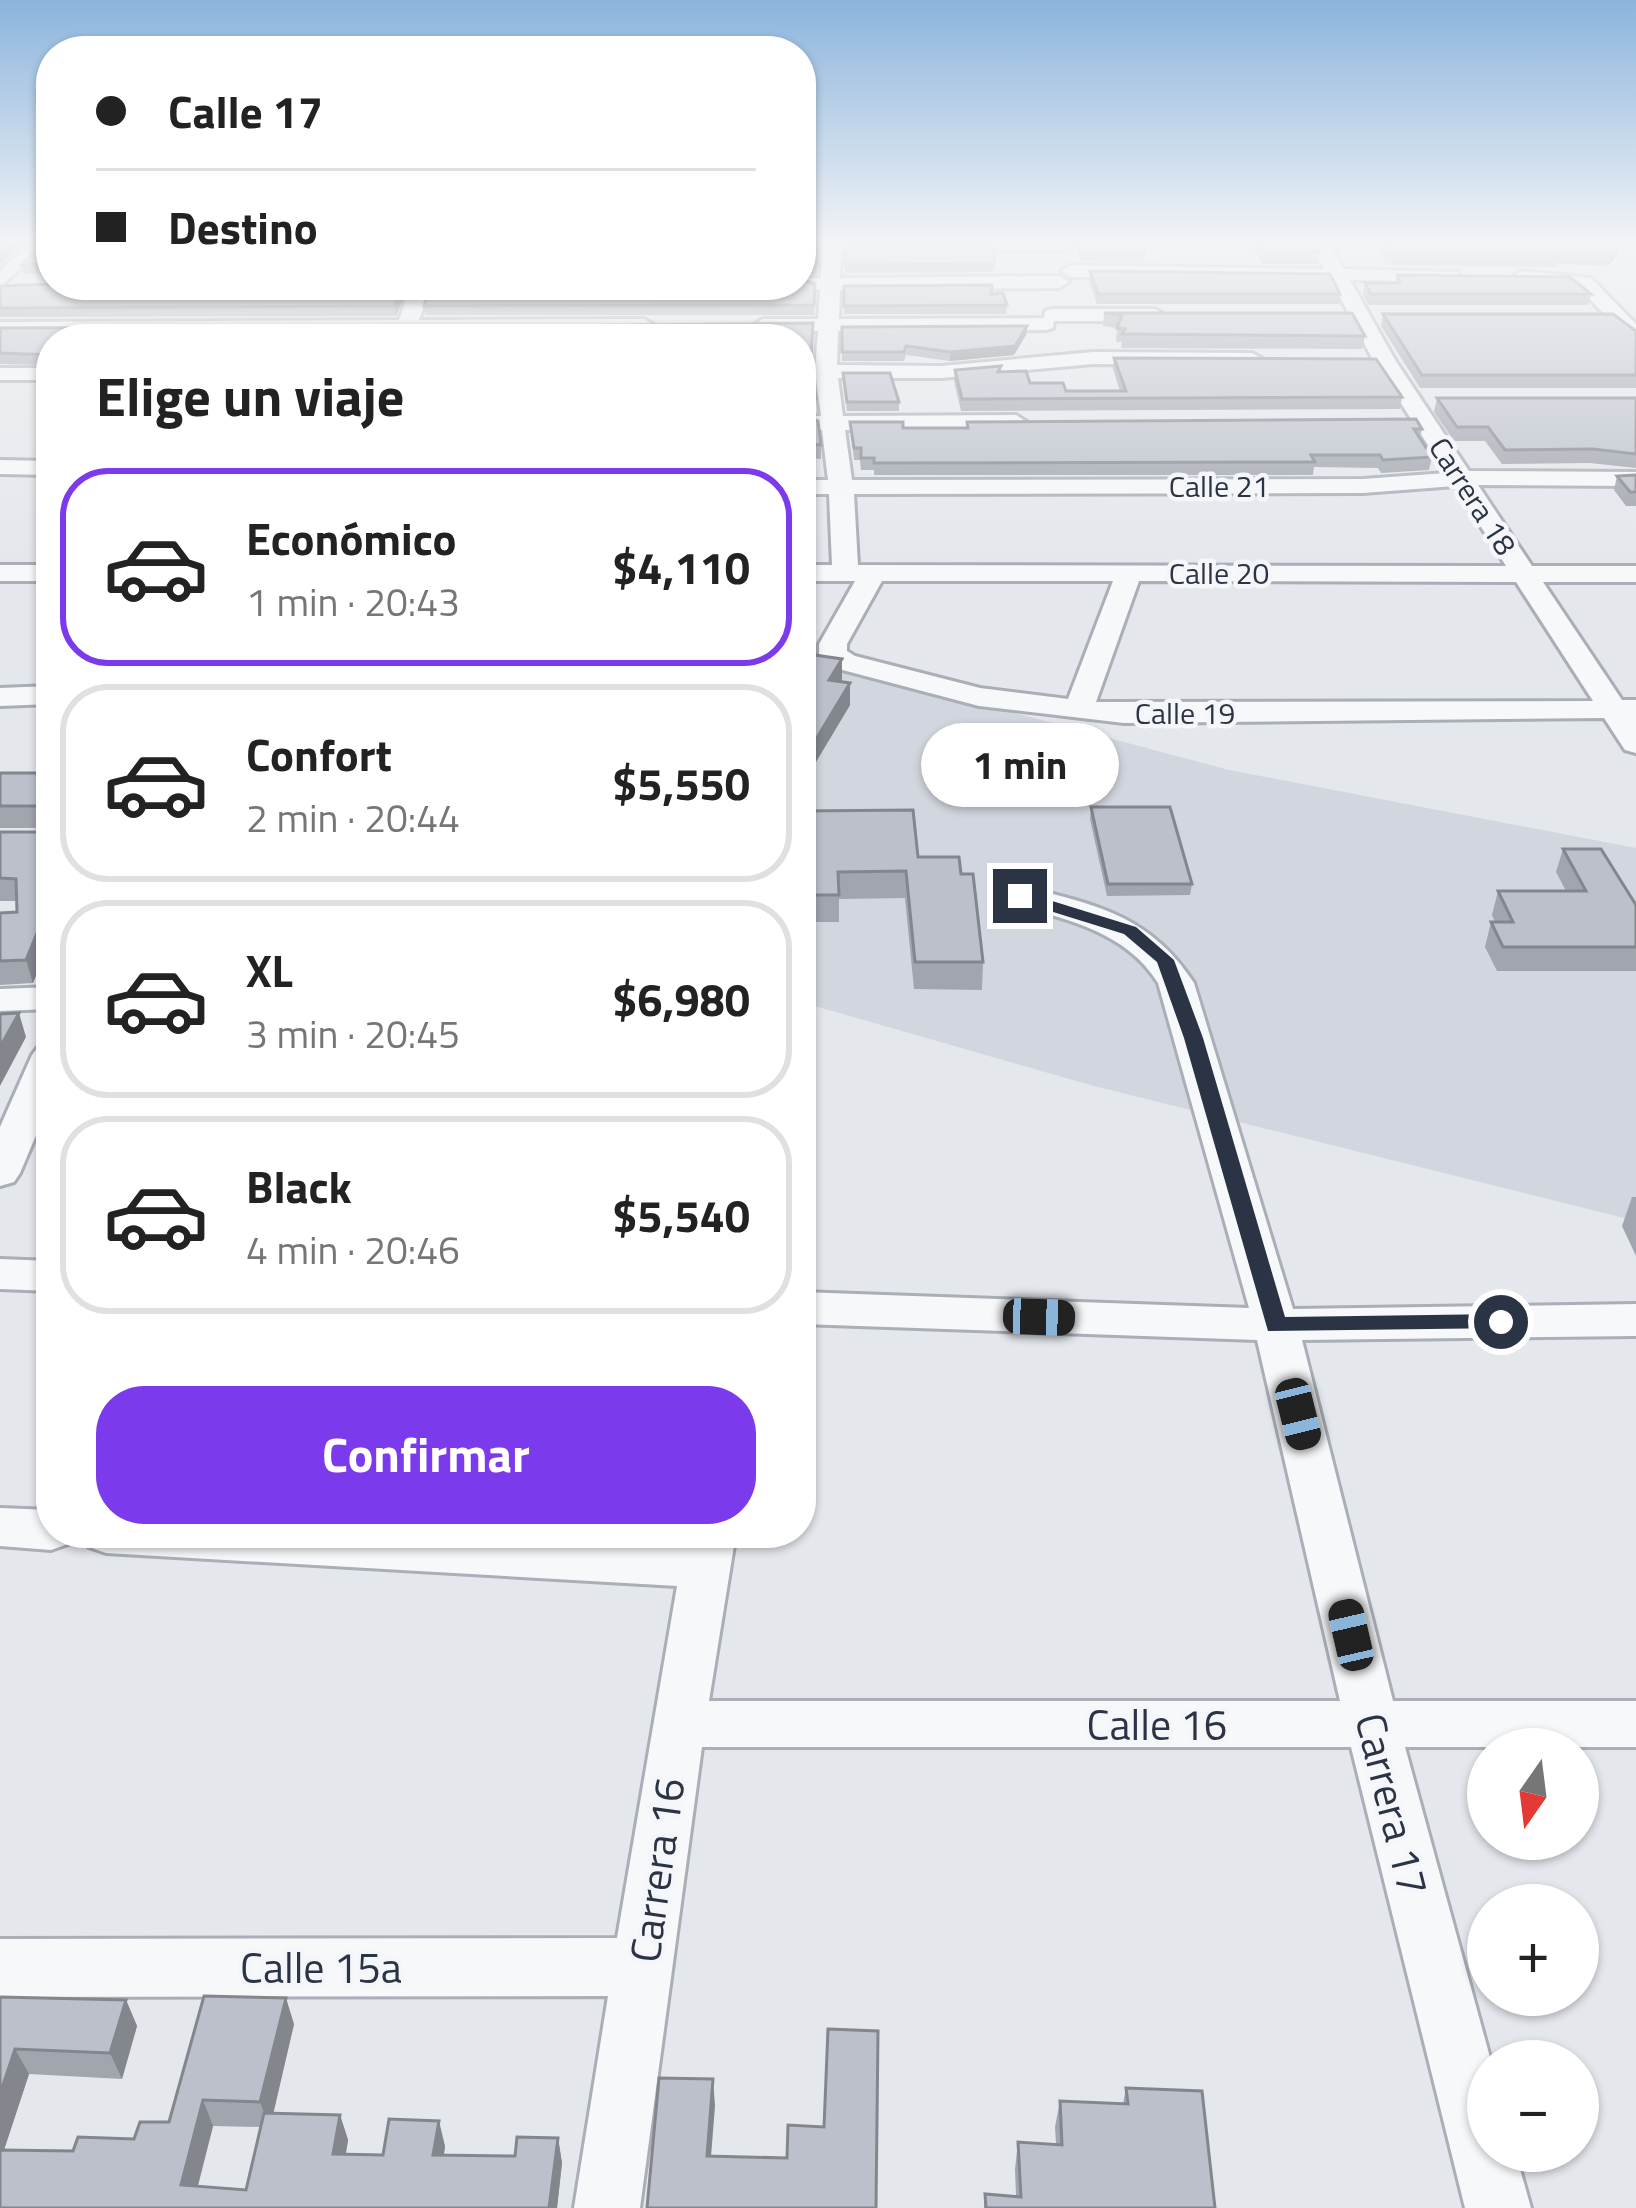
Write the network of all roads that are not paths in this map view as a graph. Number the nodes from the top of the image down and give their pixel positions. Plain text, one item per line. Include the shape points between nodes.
1 (827, 346) edge
2 (1033, 346) edge
3 (1369, 346) edge
4 (1272, 359) edge
5 (1023, 363) junction
6 (826, 371) junction
7 (0, 374) edge
8 (36, 374) edge
9 (1046, 422) edge
10 (816, 423) edge
11 (832, 423) junction
12 (0, 467) edge
13 (36, 467) edge
14 (1463, 478) junction
15 (1636, 478) edge
16 (816, 487) edge
17 (841, 487) junction
18 (1521, 572) junction
19 (0, 573) edge
20 (36, 573) edge
21 (816, 573) edge
22 (859, 573) junction
23 (1129, 573) junction
24 (1636, 574) edge
25 (36, 696) edge
26 (0, 697) edge
27 (1624, 709) edge
28 (1078, 710) junction
29 (1636, 744) edge
30 (1020, 896) dead end
31 (36, 999) edge
32 (0, 1000) edge
33 (36, 1022) edge
34 (0, 1023) edge
35 (36, 1090) edge
36 (0, 1173) edge
37 (0, 1274) edge
38 (36, 1275) edge
39 (816, 1309) edge
40 (1636, 1320) edge
41 (1276, 1325) junction
42 (0, 1527) edge
43 (36, 1529) edge
44 (637, 1548) edge
45 (708, 1550) edge
46 (678, 1724) junction
47 (1372, 1724) junction
48 (1636, 1724) edge
49 (0, 1967) edge
50 (642, 1967) junction
51 (607, 2208) edge
52 (1498, 2208) edge

1 - 6 street
2 - 5 street
3 - 14 street, Carrera 18
4 - 5 street
5 - 6 street
6 - 11 street
7 - 8 street
9 - 11 street
10 - 11 street
11 - 17 street
12 - 13 street
14 - 15 street, Calle 21
14 - 17 street, Calle 21 via 1363,486
14 - 18 street, Carrera 18
16 - 17 street, Calle 21
17 - 22 street
18 - 23 street, Calle 20
18 - 24 street, Calle 20
18 - 27 street, Carrera 18
19 - 20 street
21 - 22 street, Calle 20
22 - 23 street, Calle 20
22 - 28 street, Calle 19 via 833,644 845,662 980,698
23 - 28 street
25 - 26 street
27 - 28 street, Calle 19
27 - 29 street, Carrera 18
30 - 41 street, Carrera 17 via 1130,930 1165,960
31 - 32 street
33 - 34 street
35 - 36 street
37 - 38 street
39 - 41 street
40 - 41 street
41 - 47 street, Carrera 17
42 - 43 street
44 - 45 street
45 - 46 street, Carrera 16
46 - 47 street, Calle 16
46 - 50 street, Carrera 16
47 - 48 street, Calle 16
47 - 52 street, Carrera 17
49 - 50 street, Calle 15a
50 - 51 street, Carrera 16

